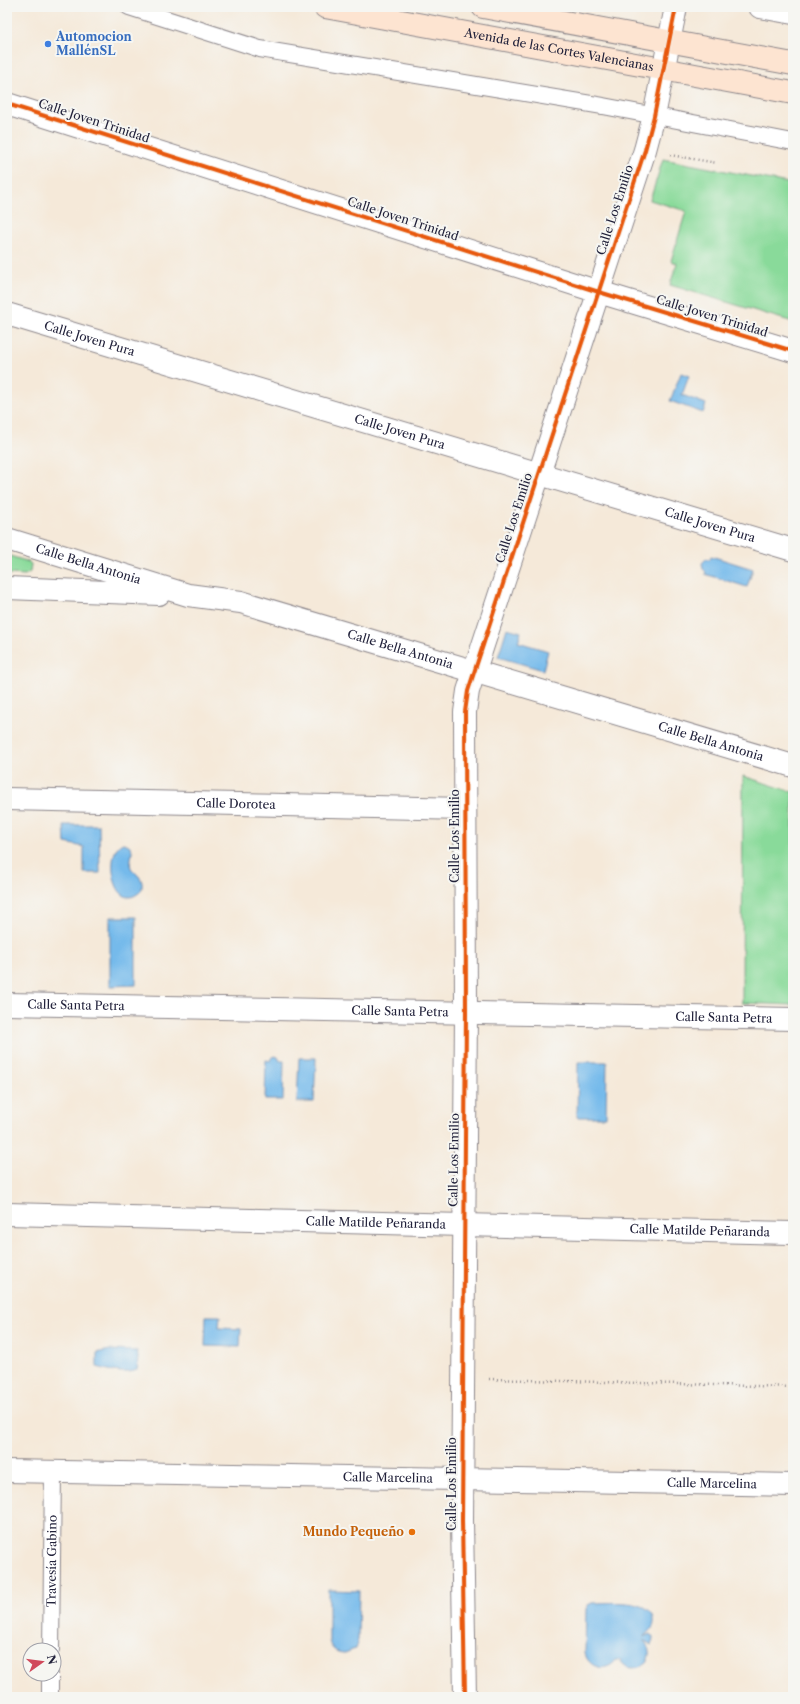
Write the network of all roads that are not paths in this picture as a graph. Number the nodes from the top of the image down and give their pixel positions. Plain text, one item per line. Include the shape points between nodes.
1 (129, 7) edge
2 (325, 7) edge
3 (483, 7) edge
4 (676, 7) edge
5 (760, 7) edge
6 (793, 13) edge
7 (669, 42) junction
8 (793, 64) edge
9 (664, 68) junction
10 (793, 93) edge
11 (7, 104) edge
12 (654, 116) junction
13 (793, 142) edge
14 (598, 292) junction
15 (7, 314) edge
16 (793, 351) edge
17 (539, 474) junction
18 (7, 539) edge
19 (793, 550) edge
20 (7, 588) edge
21 (188, 595) junction
22 (475, 671) junction
23 (793, 766) edge
24 (7, 799) edge
25 (465, 809) junction
26 (7, 1004) edge
27 (466, 1013) junction
28 (793, 1019) edge
29 (7, 1214) edge
30 (463, 1225) junction
31 (793, 1233) edge
32 (7, 1470) edge
33 (54, 1472) junction
34 (463, 1479) junction
35 (793, 1485) edge
36 (51, 1642) edge
37 (50, 1682) edge
38 (50, 1697) edge
39 (464, 1697) edge

1 - 12 lane via 260,49
2 - 9 main road, Avenida de las Cortes Valencianas
3 - 7 main road
4 - 7 street, Calle Los Emilio
5 - 6 street
7 - 8 main road
7 - 9 street, Calle Los Emilio
9 - 10 main road, Avenida de las Cortes Valencianas
9 - 12 street, Calle Los Emilio
11 - 14 street, Calle Joven Trinidad
12 - 13 lane
12 - 14 street, Calle Los Emilio
14 - 16 street, Calle Joven Trinidad
14 - 17 street, Calle Los Emilio
15 - 17 street, Calle Joven Pura
17 - 19 street, Calle Joven Pura
17 - 22 street, Calle Los Emilio
18 - 21 street, Calle Bella Antonia
20 - 21 street
21 - 22 street, Calle Bella Antonia via 241,602
22 - 23 street, Calle Bella Antonia
22 - 25 street, Calle Los Emilio via 468,691 465,712
24 - 25 street, Calle Dorotea
25 - 27 street, Calle Los Emilio
26 - 27 street, Calle Santa Petra
27 - 28 street, Calle Santa Petra
27 - 30 street, Calle Los Emilio
29 - 30 street, Calle Matilde Peñaranda
30 - 31 street, Calle Matilde Peñaranda
30 - 34 street, Calle Los Emilio
32 - 33 street, Calle Marcelina
33 - 34 street, Calle Marcelina
33 - 36 lane, Travesía Gabino
34 - 35 street, Calle Marcelina
34 - 39 street, Calle Los Emilio
37 - 38 lane

